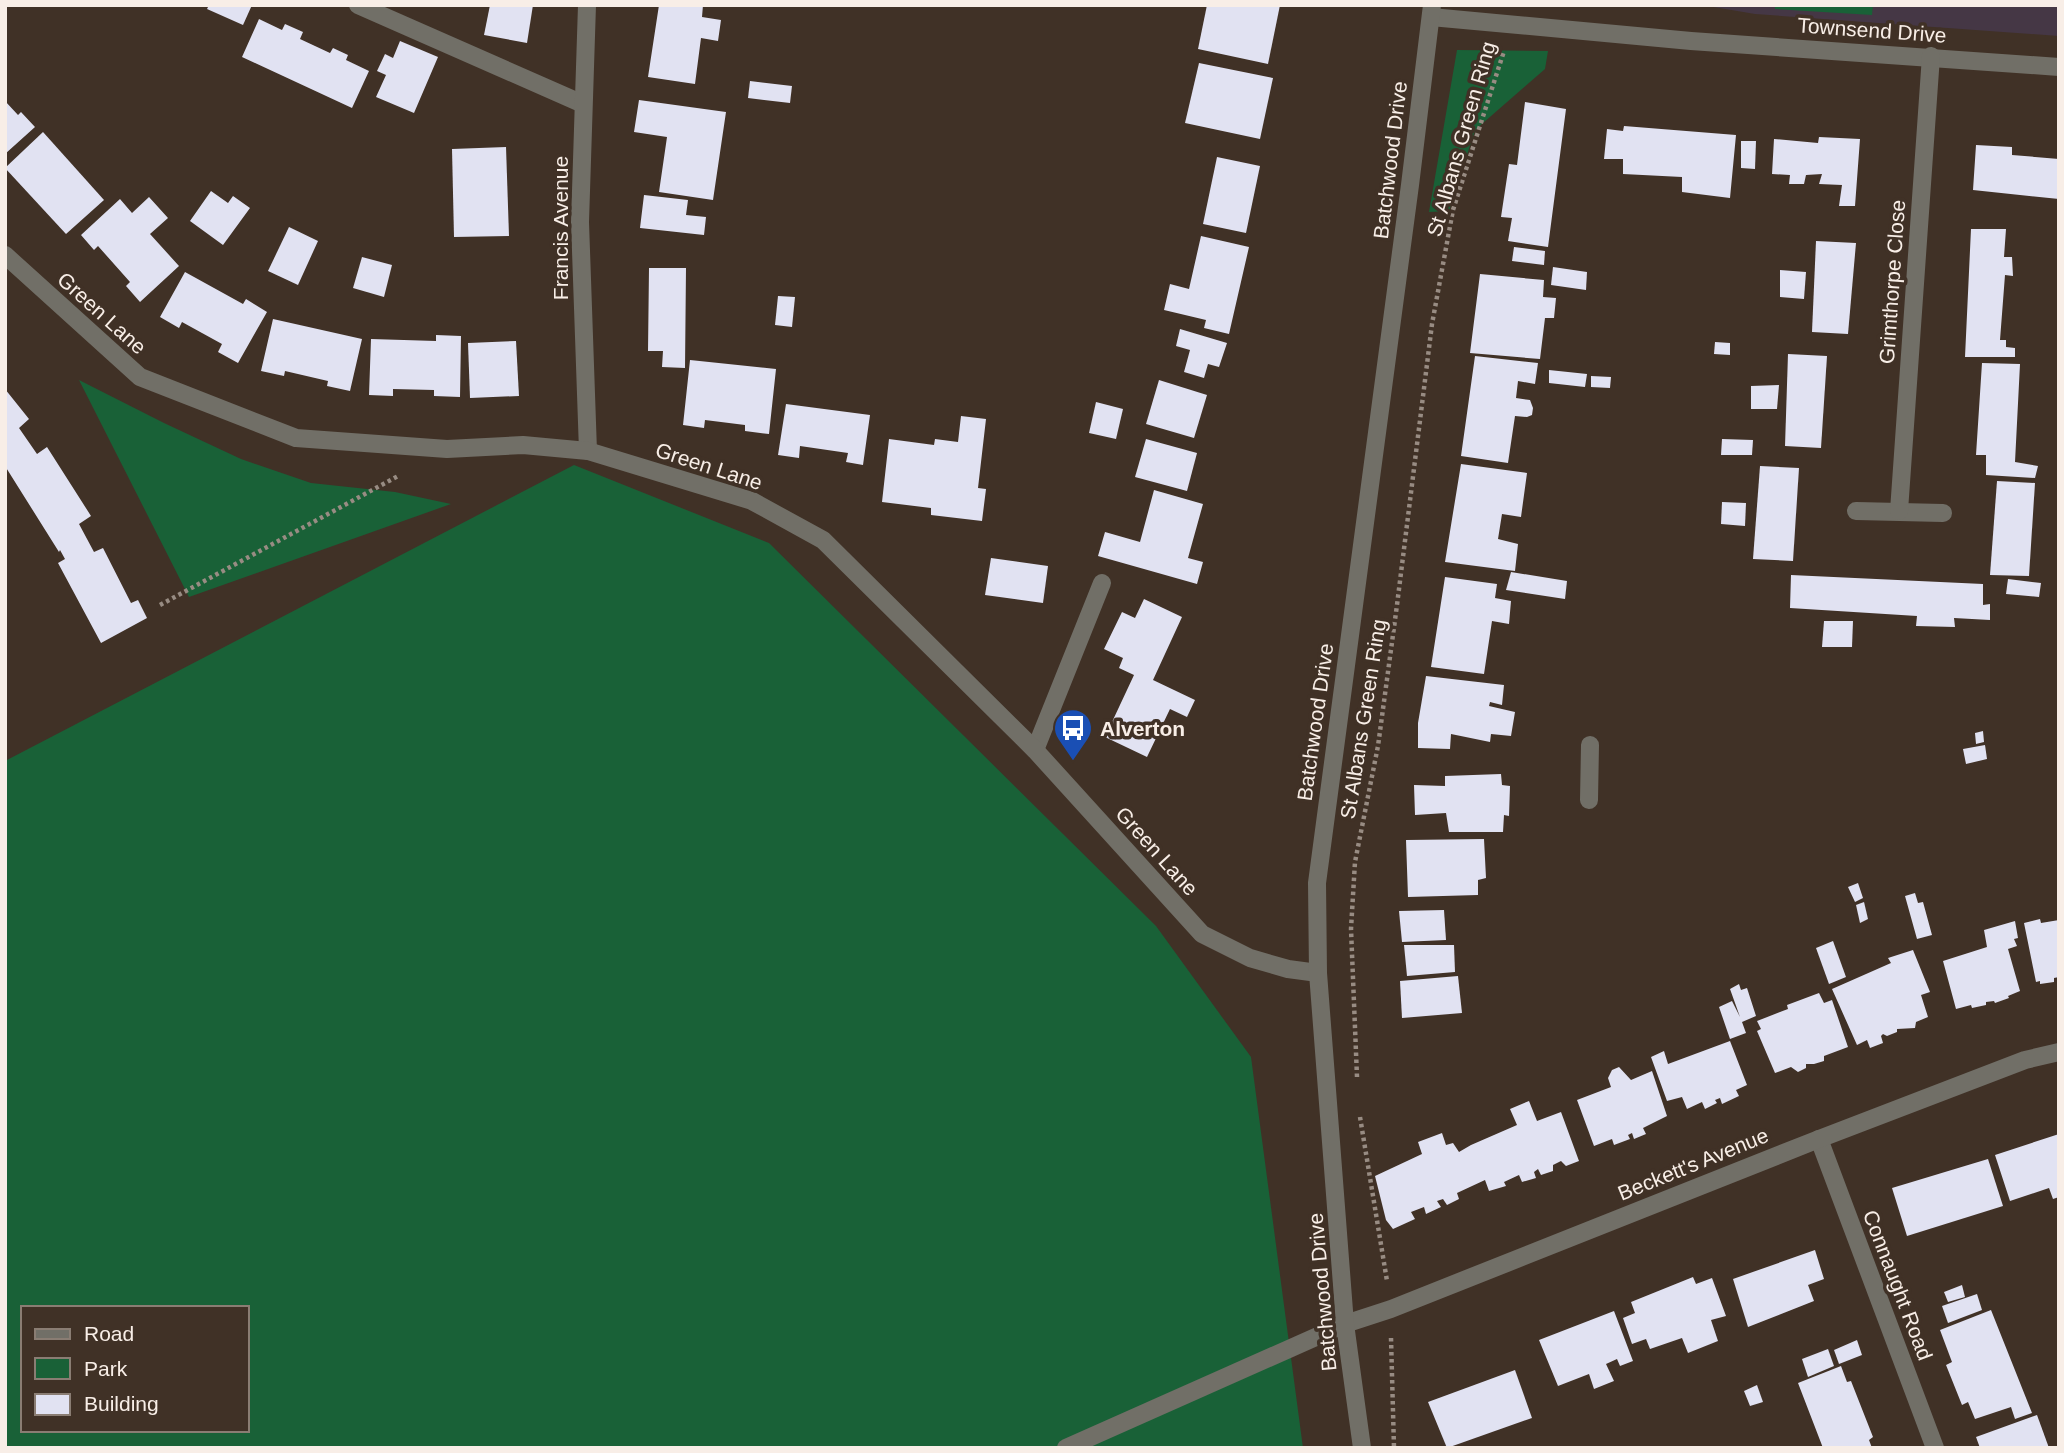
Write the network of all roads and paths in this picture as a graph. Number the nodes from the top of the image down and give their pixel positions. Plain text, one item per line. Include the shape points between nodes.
1 (358, 5) edge
2 (587, 5) edge
3 (1432, 11) edge
4 (1508, 25) junction
5 (1931, 57) junction
6 (2059, 67) edge
7 (583, 104) junction
8 (5, 255) edge
9 (447, 449) junction
10 (588, 451) junction
11 (1856, 510) dead end
12 (1899, 511) junction
13 (1943, 513) dead end
14 (1102, 583) dead end
15 (160, 604) dead end
16 (1590, 745) dead end
17 (1035, 750) junction
18 (1589, 800) dead end
19 (1318, 973) junction
20 (2059, 1052) edge
21 (1358, 1090) dead end
22 (1360, 1114) dead end
23 (1819, 1139) junction
24 (1391, 1309) junction
25 (1345, 1324) junction
26 (1066, 1448) edge
27 (1362, 1448) edge
28 (1394, 1448) edge
29 (1935, 1448) edge

1 - 7 street
2 - 7 street, Francis Avenue
3 - 4 street, Townsend Drive
3 - 19 street, Batchwood Drive via 1317,883
4 - 5 street, Townsend Drive
4 - 21 path, St Albans Green Ring via 1503,59 1453,210 1432,324 1378,746 1355,862 1351,929
5 - 6 street, Townsend Drive
5 - 12 street, Grimthorpe Close
7 - 10 street, Francis Avenue via 580,222
8 - 9 street, Green Lane via 140,377 296,438
9 - 10 street, Green Lane via 523,446
9 - 15 path
10 - 17 street, Green Lane via 752,501 823,540
11 - 12 street
12 - 13 street
14 - 17 street
16 - 18 street
17 - 19 street, Green Lane via 1202,934 1250,958
19 - 25 street, Batchwood Drive
20 - 23 street, Beckett's Avenue via 2025,1060
22 - 24 path
23 - 24 street, Beckett's Avenue
23 - 29 street, Connaught Road
24 - 25 street, Beckett's Avenue
24 - 28 path
25 - 26 street, Beckett's Avenue
25 - 27 street, Batchwood Drive

